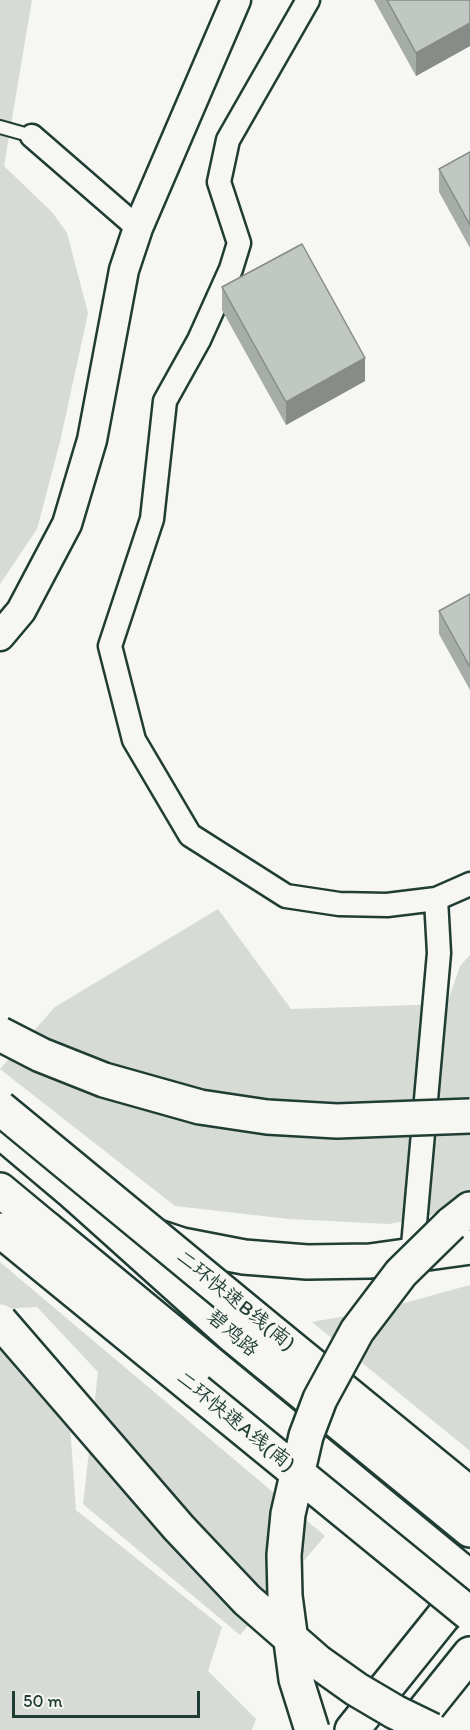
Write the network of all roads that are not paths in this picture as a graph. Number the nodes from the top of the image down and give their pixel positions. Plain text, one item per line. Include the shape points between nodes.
1 (236, 0) edge
2 (308, 0) edge
3 (0, 127) edge
4 (32, 136) joint
5 (138, 228) junction
6 (0, 636) edge
7 (470, 884) edge
8 (436, 899) junction
9 (0, 1034) edge
10 (0, 1108) edge
11 (470, 1116) edge
12 (0, 1131) edge
13 (0, 1190) edge
14 (76, 1195) junction
15 (470, 1209) edge
16 (0, 1230) edge
17 (470, 1237) edge
18 (470, 1247) edge
19 (420, 1256) junction
20 (0, 1321) edge
21 (465, 1514) edge
22 (470, 1578) edge
23 (470, 1583) edge
24 (470, 1614) edge
25 (470, 1654) edge
26 (312, 1730) edge
27 (352, 1730) edge
28 (409, 1730) edge
29 (432, 1730) edge

1 - 5 street
2 - 8 street via 228,140 219,182 239,243 198,340 165,401 152,519 110,646 134,740 190,835 286,896 339,904
3 - 4 lane
4 - 5 street
5 - 6 street via 124,270 92,440 67,524 21,611
7 - 8 street
8 - 19 street via 439,953
9 - 11 main road, bridge via 104,1080 201,1107 267,1117 337,1121
10 - 21 main road, 二环快速B线(南), bridge
12 - 14 main road, 碧鸡路
13 - 22 main road, 碧鸡路
14 - 19 main road via 153,1236 213,1251 308,1262
14 - 21 main road, 碧鸡路 via 232,1335
15 - 26 main road, bridge via 425,1247 378,1301 338,1364 306,1436 288,1514 284,1555 296,1679
16 - 24 main road, 二环快速A线(南), bridge
17 - 19 main road
18 - 19 main road
20 - 29 main road, bridge via 179,1528 247,1600 346,1682 395,1713
23 - 27 main road
25 - 28 main road

